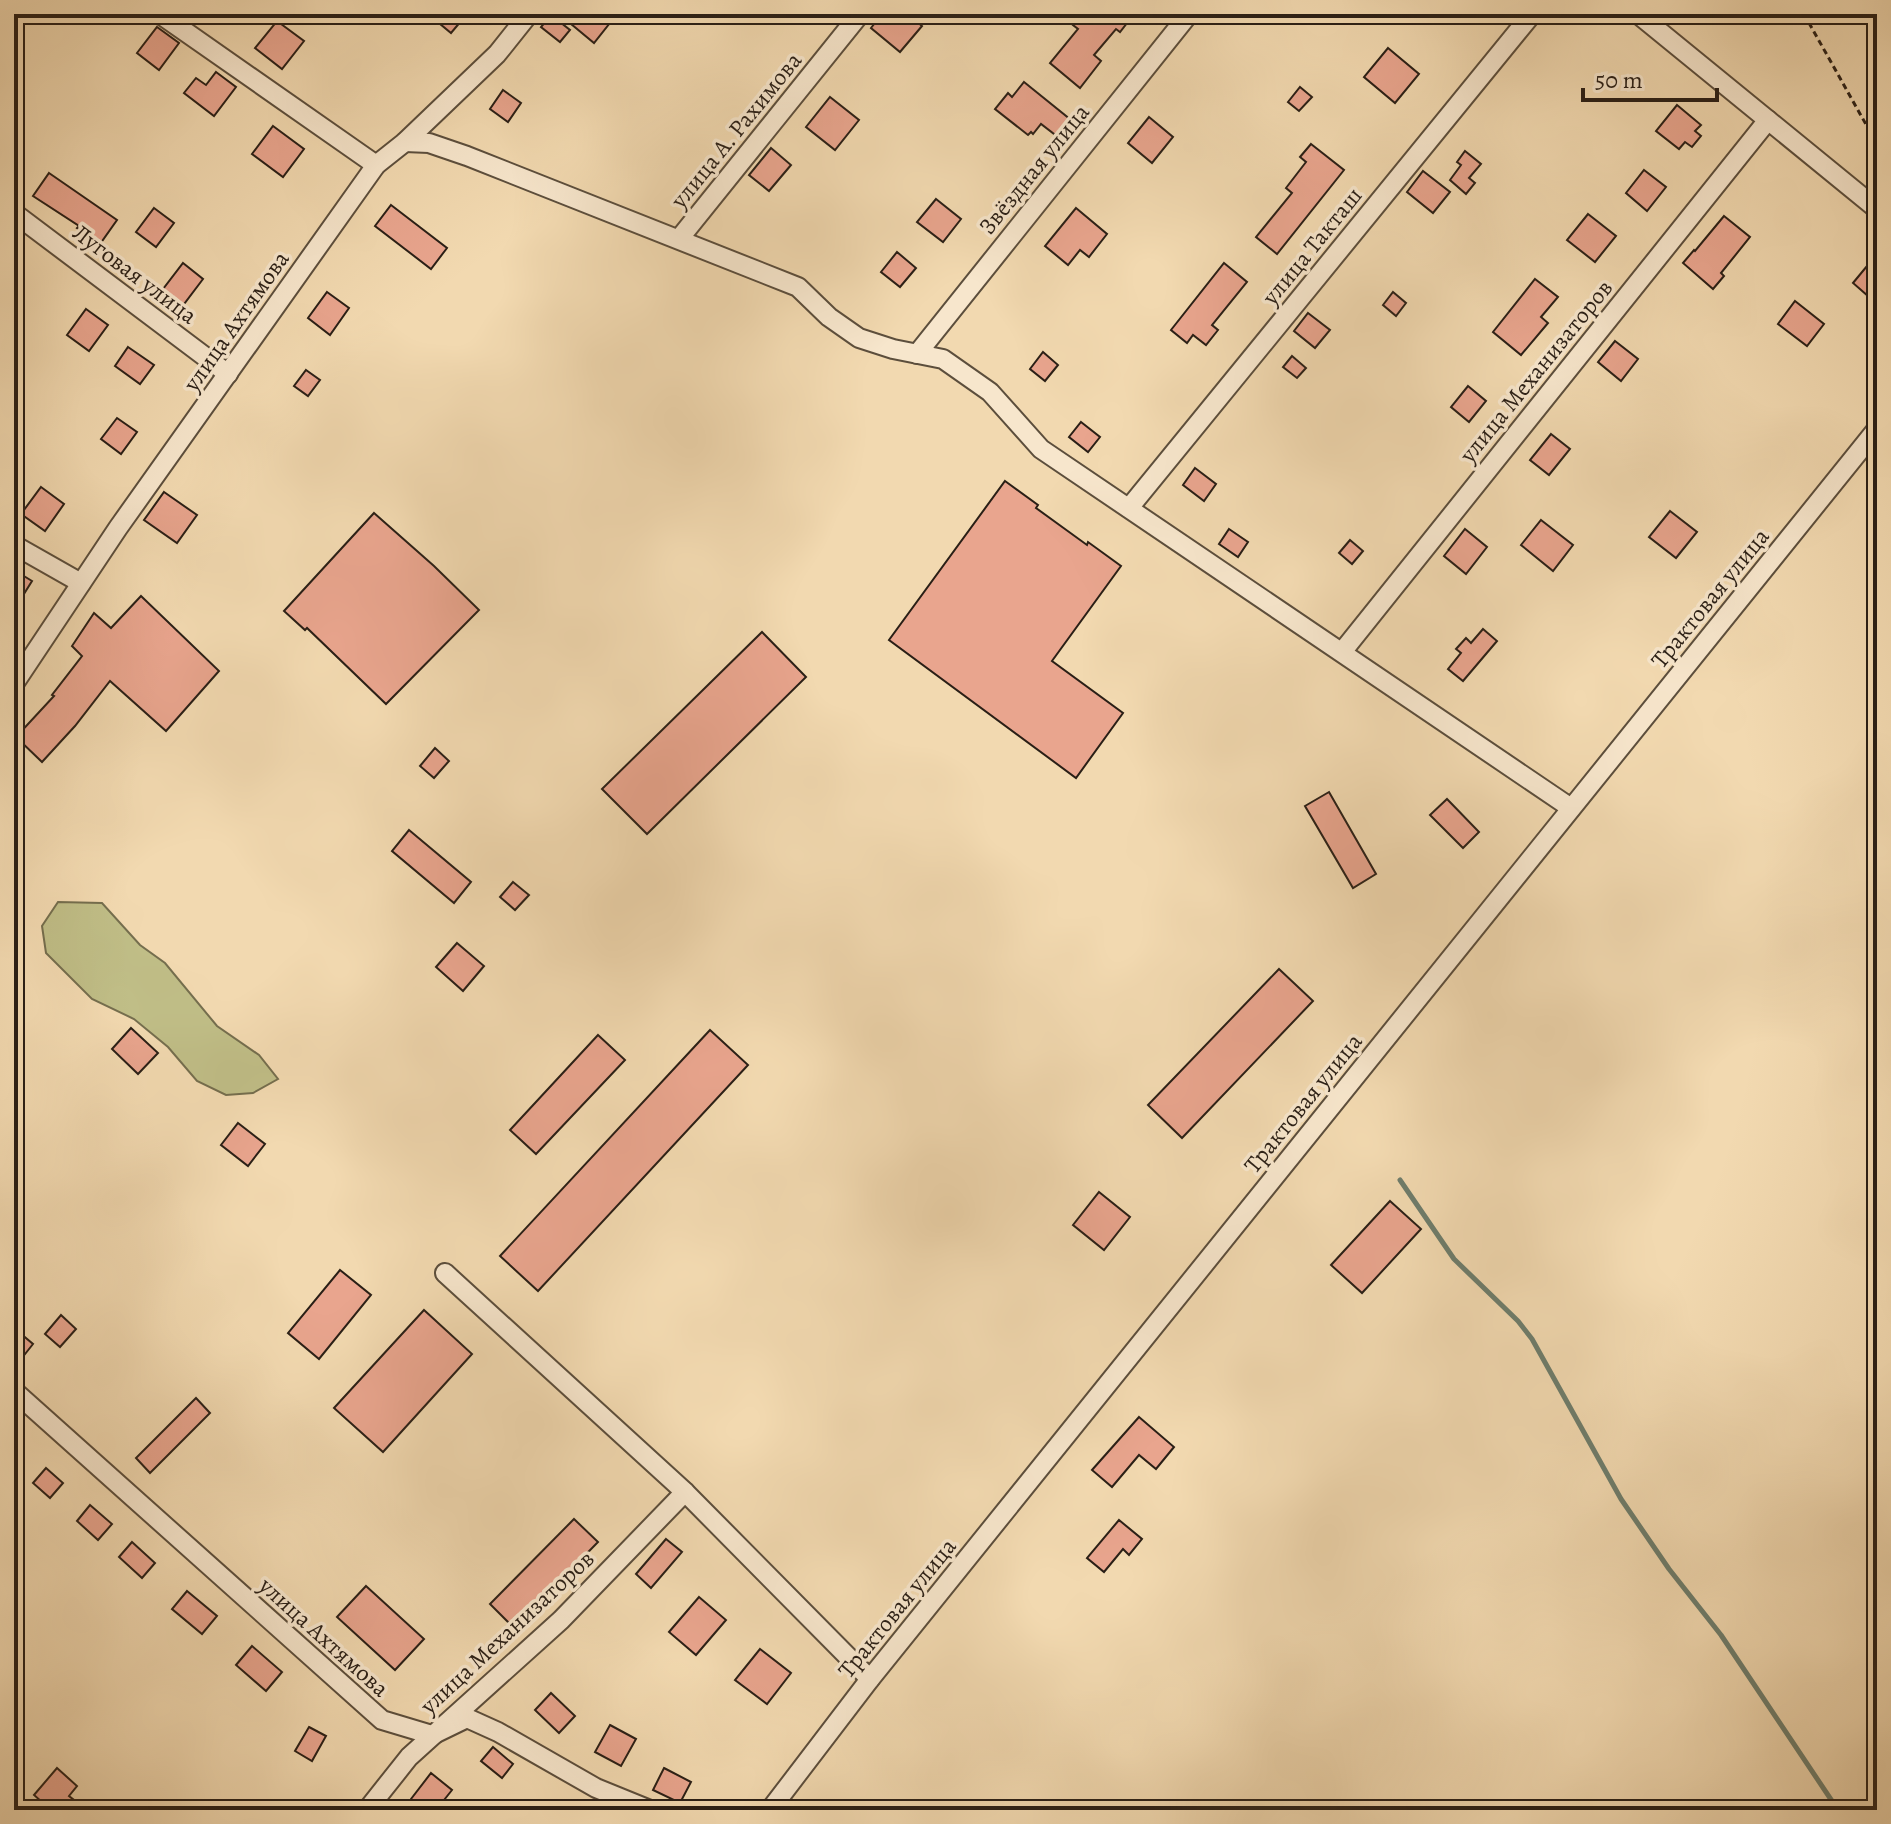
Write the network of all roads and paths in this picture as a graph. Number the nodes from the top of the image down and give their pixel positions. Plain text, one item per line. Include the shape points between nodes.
1 (160, 14) edge
2 (529, 14) edge
3 (860, 14) edge
4 (1189, 14) edge
5 (1532, 14) edge
6 (1638, 14) edge
7 (1804, 14) edge
8 (182, 21) edge
9 (1768, 120) junction
10 (405, 142) junction
11 (1877, 144) edge
12 (376, 165) junction
13 (1877, 209) edge
14 (14, 213) edge
15 (679, 239) junction
16 (917, 354) junction
17 (228, 374) junction
18 (1877, 429) edge
19 (1129, 508) junction
20 (14, 545) edge
21 (81, 583) junction
22 (1342, 652) junction
23 (14, 684) edge
24 (1571, 808) junction
25 (445, 1273) dead end
26 (14, 1391) edge
27 (685, 1492) junction
28 (870, 1679) junction
29 (432, 1735) junction
30 (367, 1810) edge
31 (650, 1810) edge
32 (770, 1810) edge

1 - 8 street
2 - 10 street, улица Ахтямова via 497,54
3 - 15 street, улица А. Рахимова
4 - 16 street, Звёздная улица
5 - 19 street, улица Такташ
6 - 9 street
7 - 11 path
8 - 12 street
9 - 13 street
9 - 22 street, улица Механизаторов
10 - 12 street, улица Ахтямова
10 - 15 street via 429,143 467,156
12 - 17 street, улица Ахтямова
14 - 17 street, Луговая улица
15 - 16 street via 798,287 859,338
16 - 19 street via 943,359 990,392 1041,449
17 - 21 street, улица Ахтямова
18 - 24 street, Трактовая улица
19 - 22 street
20 - 21 street
21 - 23 street, улица Ахтямова
22 - 24 street
24 - 28 street, Трактовая улица
25 - 27 street
26 - 29 street, улица Ахтямова via 382,1720
27 - 28 street
27 - 29 street, улица Механизаторов via 561,1620
28 - 32 street, Трактовая улица
29 - 30 street, улица Механизаторов
29 - 31 street via 467,1718 596,1788

